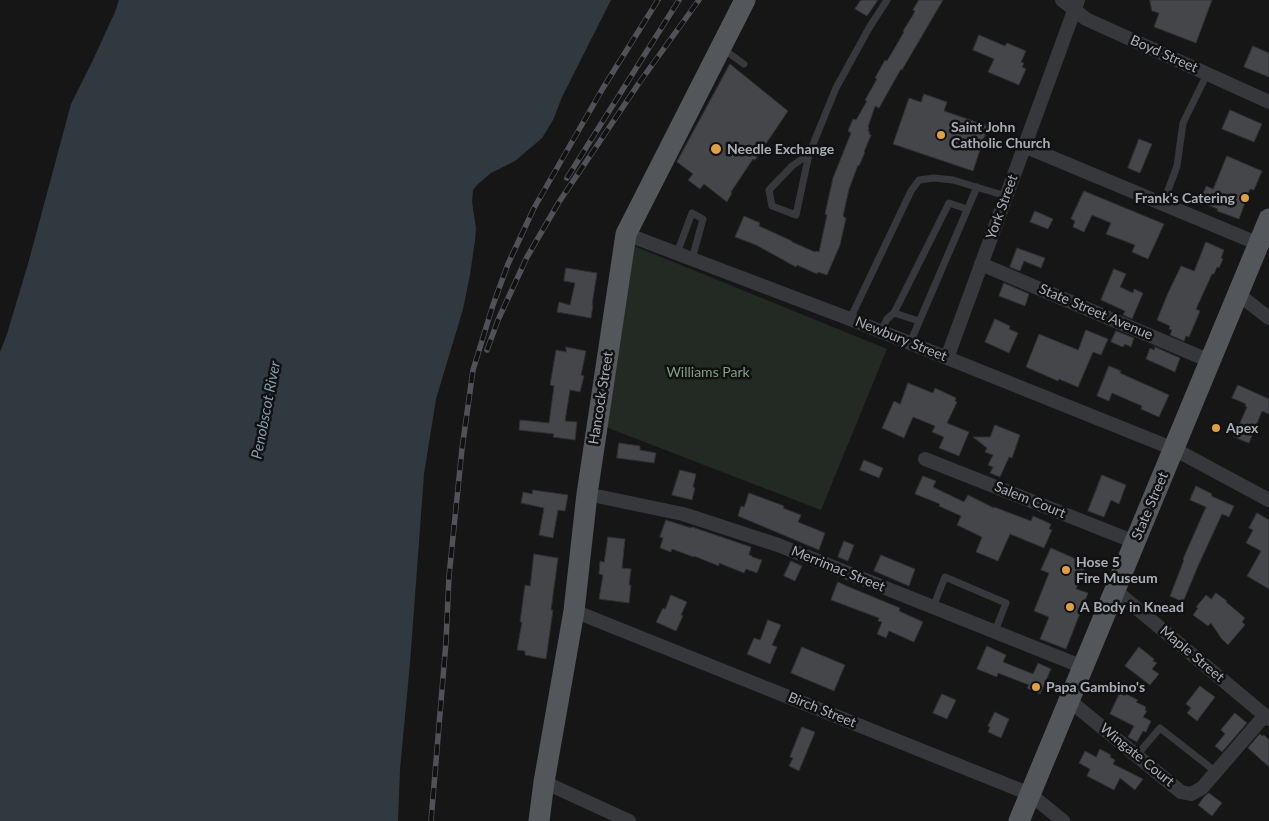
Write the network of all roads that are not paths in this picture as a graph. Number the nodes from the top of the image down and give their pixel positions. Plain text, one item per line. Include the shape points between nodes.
1 (745, 0) edge
2 (887, 0) edge
3 (1062, 0) edge
4 (1076, 5) edge
5 (721, 48) junction
6 (744, 64) dead end
7 (1207, 74) junction
8 (1269, 102) edge
9 (1024, 146) junction
10 (809, 154) junction
11 (976, 187) junction
12 (1006, 196) junction
13 (1162, 204) junction
14 (967, 209) junction
15 (1269, 219) edge
16 (626, 234) junction
17 (1258, 244) junction
18 (677, 253) junction
19 (692, 259) junction
20 (981, 264) junction
21 (1238, 294) junction
22 (894, 313) junction
23 (1269, 318) edge
24 (850, 319) junction
25 (919, 321) junction
26 (881, 332) junction
27 (910, 343) junction
28 (947, 358) junction
29 (1210, 361) junction
30 (1174, 449) junction
31 (925, 459) dead end
32 (587, 494) junction
33 (1269, 500) edge
34 (1135, 542) junction
35 (1115, 590) junction
36 (933, 607) junction
37 (574, 611) junction
38 (995, 631) junction
39 (1083, 667) junction
40 (1070, 701) junction
41 (1267, 717) edge
42 (1137, 755) junction
43 (1216, 772) junction
44 (544, 782) junction
45 (1030, 794) junction
46 (539, 821) edge
47 (628, 821) edge
48 (1019, 821) edge
49 (1063, 821) edge

1 - 5 main road, Hancock Street
2 - 10 lane via 836,88
3 - 4 street, Boyd Street
4 - 7 street, Boyd Street via 1086,19
4 - 9 street, York Street
5 - 6 lane
5 - 16 main road, Hancock Street
7 - 8 street, Boyd Street
7 - 13 lane via 1183,123 1177,166
9 - 12 street, York Street
9 - 13 street
10 - 10 lane via 796,215 772,206 769,190
11 - 12 lane
11 - 14 lane
11 - 24 lane via 953,180 918,180
12 - 20 street, York Street
13 - 17 street
14 - 22 lane via 949,204
14 - 25 lane
15 - 17 main road, State Street
16 - 18 street, Newbury Street
16 - 32 main road, Hancock Street
17 - 21 main road, State Street
18 - 19 street, Newbury Street
18 - 19 lane via 692,213 703,219
19 - 24 street, Newbury Street
20 - 28 street, York Street
20 - 29 street, State Street Avenue
21 - 23 street
21 - 29 main road, State Street
22 - 25 lane
22 - 26 lane
24 - 26 street, Newbury Street
25 - 27 lane
26 - 27 street, Newbury Street
27 - 28 street, Newbury Street
28 - 30 street, Newbury Street
29 - 30 main road, State Street
30 - 33 street, Newbury Street
30 - 34 main road, State Street
31 - 34 street, Salem Court
32 - 36 street, Merrimac Street via 683,514 778,545
32 - 37 main road, Hancock Street
34 - 35 main road, State Street
35 - 39 main road, State Street
35 - 41 street, Maple Street
36 - 38 street, Merrimac Street
36 - 38 lane via 945,577 1006,603
37 - 44 main road, Hancock Street
37 - 45 street, Birch Street
38 - 39 street, Merrimac Street
39 - 40 main road, State Street
40 - 42 street, Wingate Court
40 - 45 main road, State Street
41 - 43 street, Wingate Court
42 - 43 street, Wingate Court via 1182,792 1192,794
42 - 43 lane via 1160,728
44 - 46 main road, Hancock Street
44 - 47 street
45 - 48 main road, State Street
45 - 49 street, Birch Street

